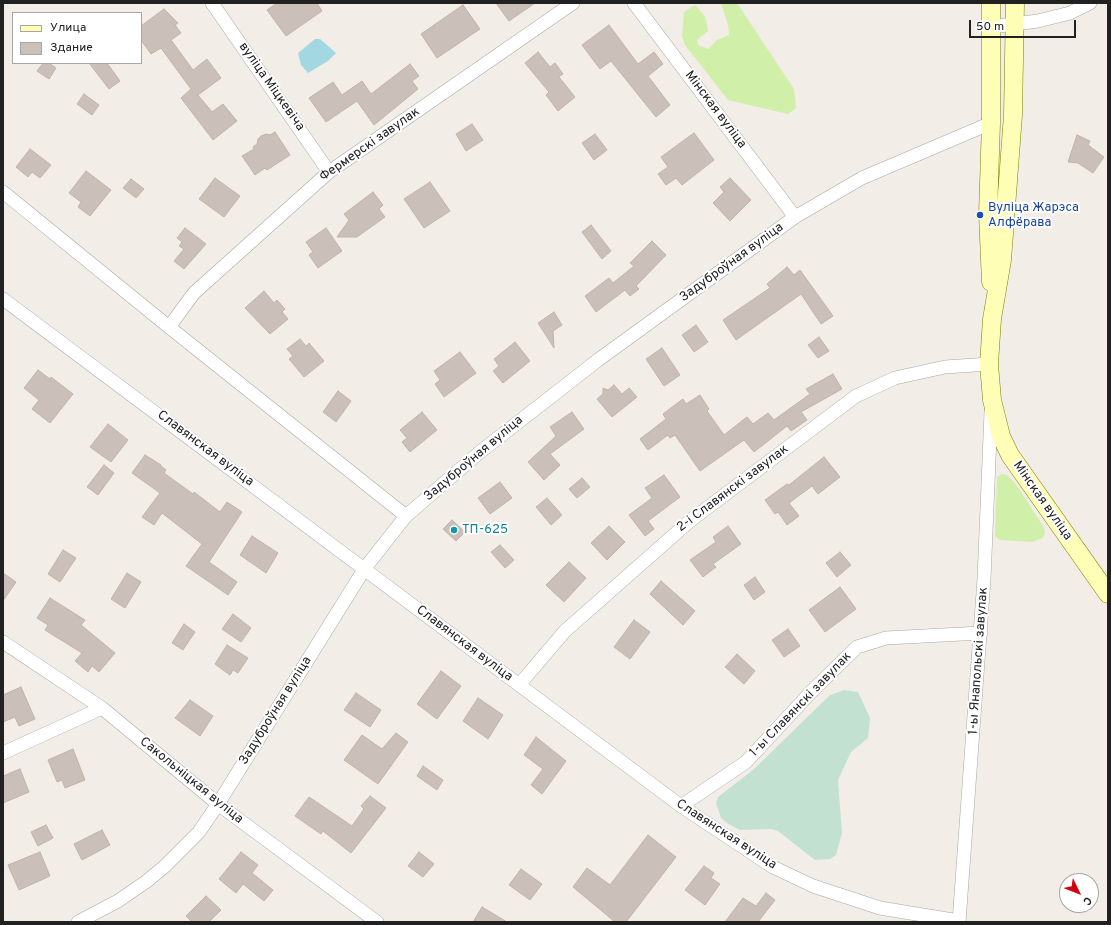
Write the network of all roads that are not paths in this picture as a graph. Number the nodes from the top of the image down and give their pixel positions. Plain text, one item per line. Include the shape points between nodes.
1 (212, 3) edge
2 (573, 3) edge
3 (634, 3) edge
4 (991, 3) edge
5 (1015, 3) edge
6 (1090, 3) edge
7 (1016, 25) junction
8 (991, 27) junction
9 (1013, 114) junction
10 (991, 123) junction
11 (329, 172) junction
12 (3, 192) edge
13 (796, 217) junction
14 (3, 299) edge
15 (992, 319) junction
16 (169, 327) junction
17 (989, 364) junction
18 (992, 400) junction
19 (406, 516) junction
20 (365, 568) junction
21 (1108, 594) edge
22 (981, 633) junction
23 (3, 642) edge
24 (519, 685) junction
25 (102, 708) junction
26 (3, 752) edge
27 (218, 804) junction
28 (680, 806) junction
29 (959, 921) edge
30 (78, 922) edge
31 (378, 922) edge

1 - 11 street, вуліца Міцкевіча
2 - 11 street, Фермерскі завулак
3 - 13 street, Мінская вуліца
4 - 8 main road
5 - 7 main road
6 - 7 street via 1070,13
7 - 8 street
7 - 9 main road
8 - 10 main road
9 - 10 main road
9 - 15 main road via 1002,260
10 - 13 street, Задуброўная вуліца via 862,178
10 - 15 main road via 988,214
11 - 16 street, Фермерскі завулак via 194,293
12 - 16 street
13 - 19 street, Задуброўная вуліца via 598,360 480,452
14 - 20 street, Славянская вуліца
15 - 17 main road, Мінская вуліца
16 - 19 street
17 - 18 main road, Мінская вуліца
17 - 24 street, 2-і Славянскі завулак via 945,367 895,378 856,396 691,520 565,631
18 - 21 main road, Мінская вуліца via 1001,436 1010,455
18 - 22 street, 1-ы Янапольскі завулак
19 - 20 street, Задуброўная вуліца
20 - 24 street, Славянская вуліца
20 - 27 street, Задуброўная вуліца
22 - 28 street, 1-ы Славянскі завулак via 886,638 857,647 746,762
22 - 29 street, 1-ы Янапольскі завулак
23 - 25 street, Сакольніцкая вуліца
24 - 28 street, Славянская вуліца
25 - 26 street
25 - 27 street, Сакольніцкая вуліца
27 - 30 street, Задуброўная вуліца via 199,832 165,866 118,901
27 - 31 street, Сакольніцкая вуліца
28 - 29 street, Славянская вуліца via 773,867 813,886 880,908

